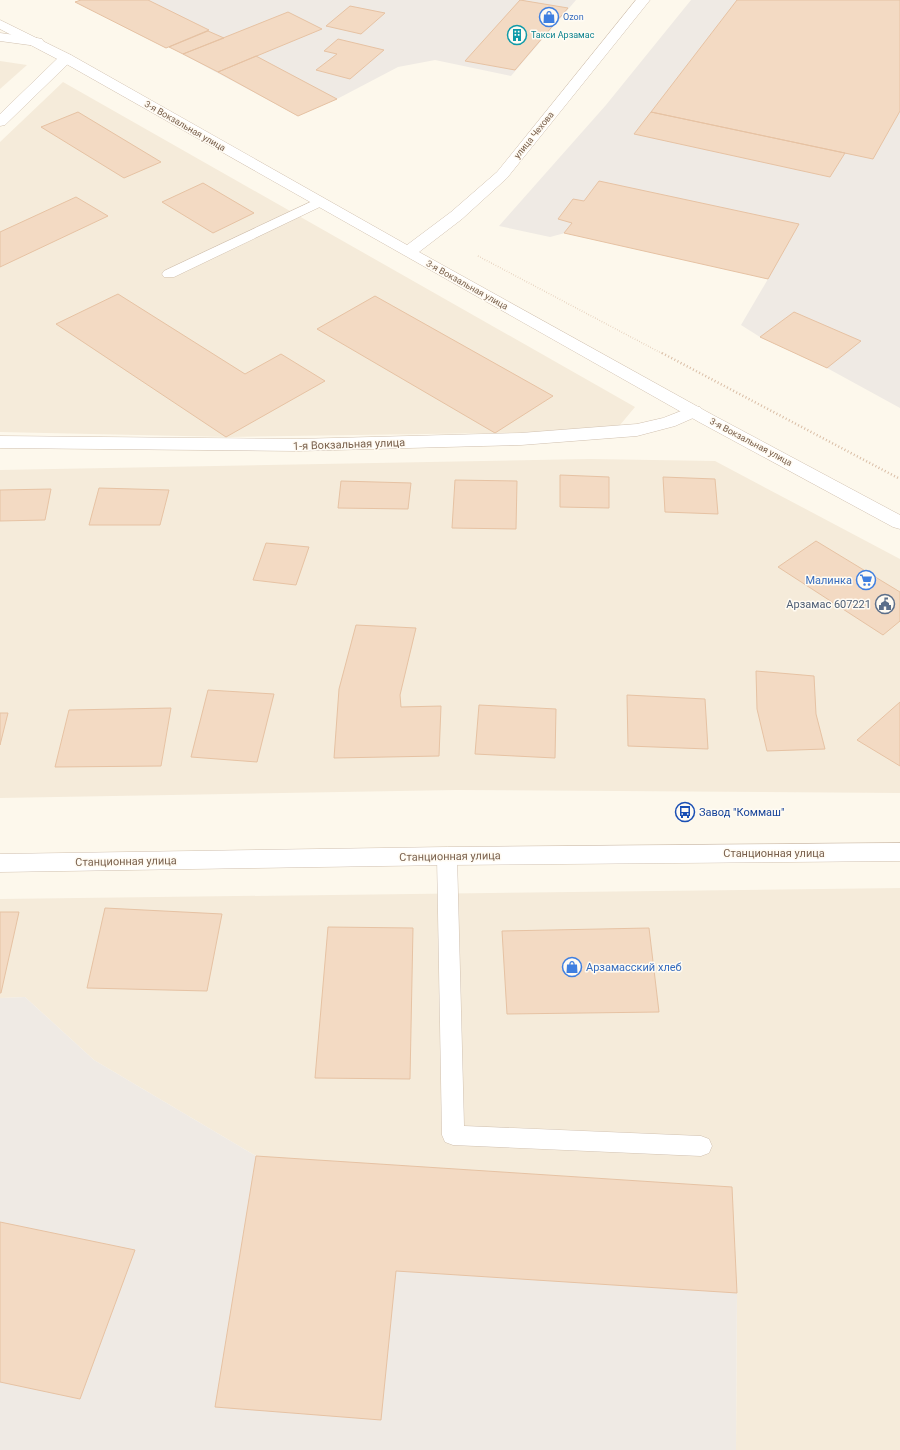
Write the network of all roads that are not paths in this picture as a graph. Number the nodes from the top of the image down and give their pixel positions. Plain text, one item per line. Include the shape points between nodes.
1 (642, 0) edge
2 (0, 24) edge
3 (0, 37) edge
4 (38, 42) junction
5 (66, 58) junction
6 (0, 122) edge
7 (319, 202) junction
8 (408, 252) junction
9 (169, 274) dead end
10 (694, 411) junction
11 (0, 442) edge
12 (900, 523) edge
13 (900, 852) edge
14 (447, 856) junction
15 (0, 863) edge
16 (701, 1146) dead end

1 - 8 street, улица Чехова via 502,175 477,200
2 - 4 street, 3-я Вокзальная улица
3 - 4 street, 3-я Вокзальная улица
4 - 5 street, 3-я Вокзальная улица
5 - 6 street
5 - 7 street, 3-я Вокзальная улица
7 - 8 street, 3-я Вокзальная улица
7 - 9 lane
8 - 10 street, 3-я Вокзальная улица
10 - 11 street, 1-я Вокзальная улица via 669,422 637,430 521,439 297,445
10 - 12 street, 3-я Вокзальная улица
13 - 14 street, Станционная улица
14 - 15 street, Станционная улица
14 - 16 lane via 453,1135

